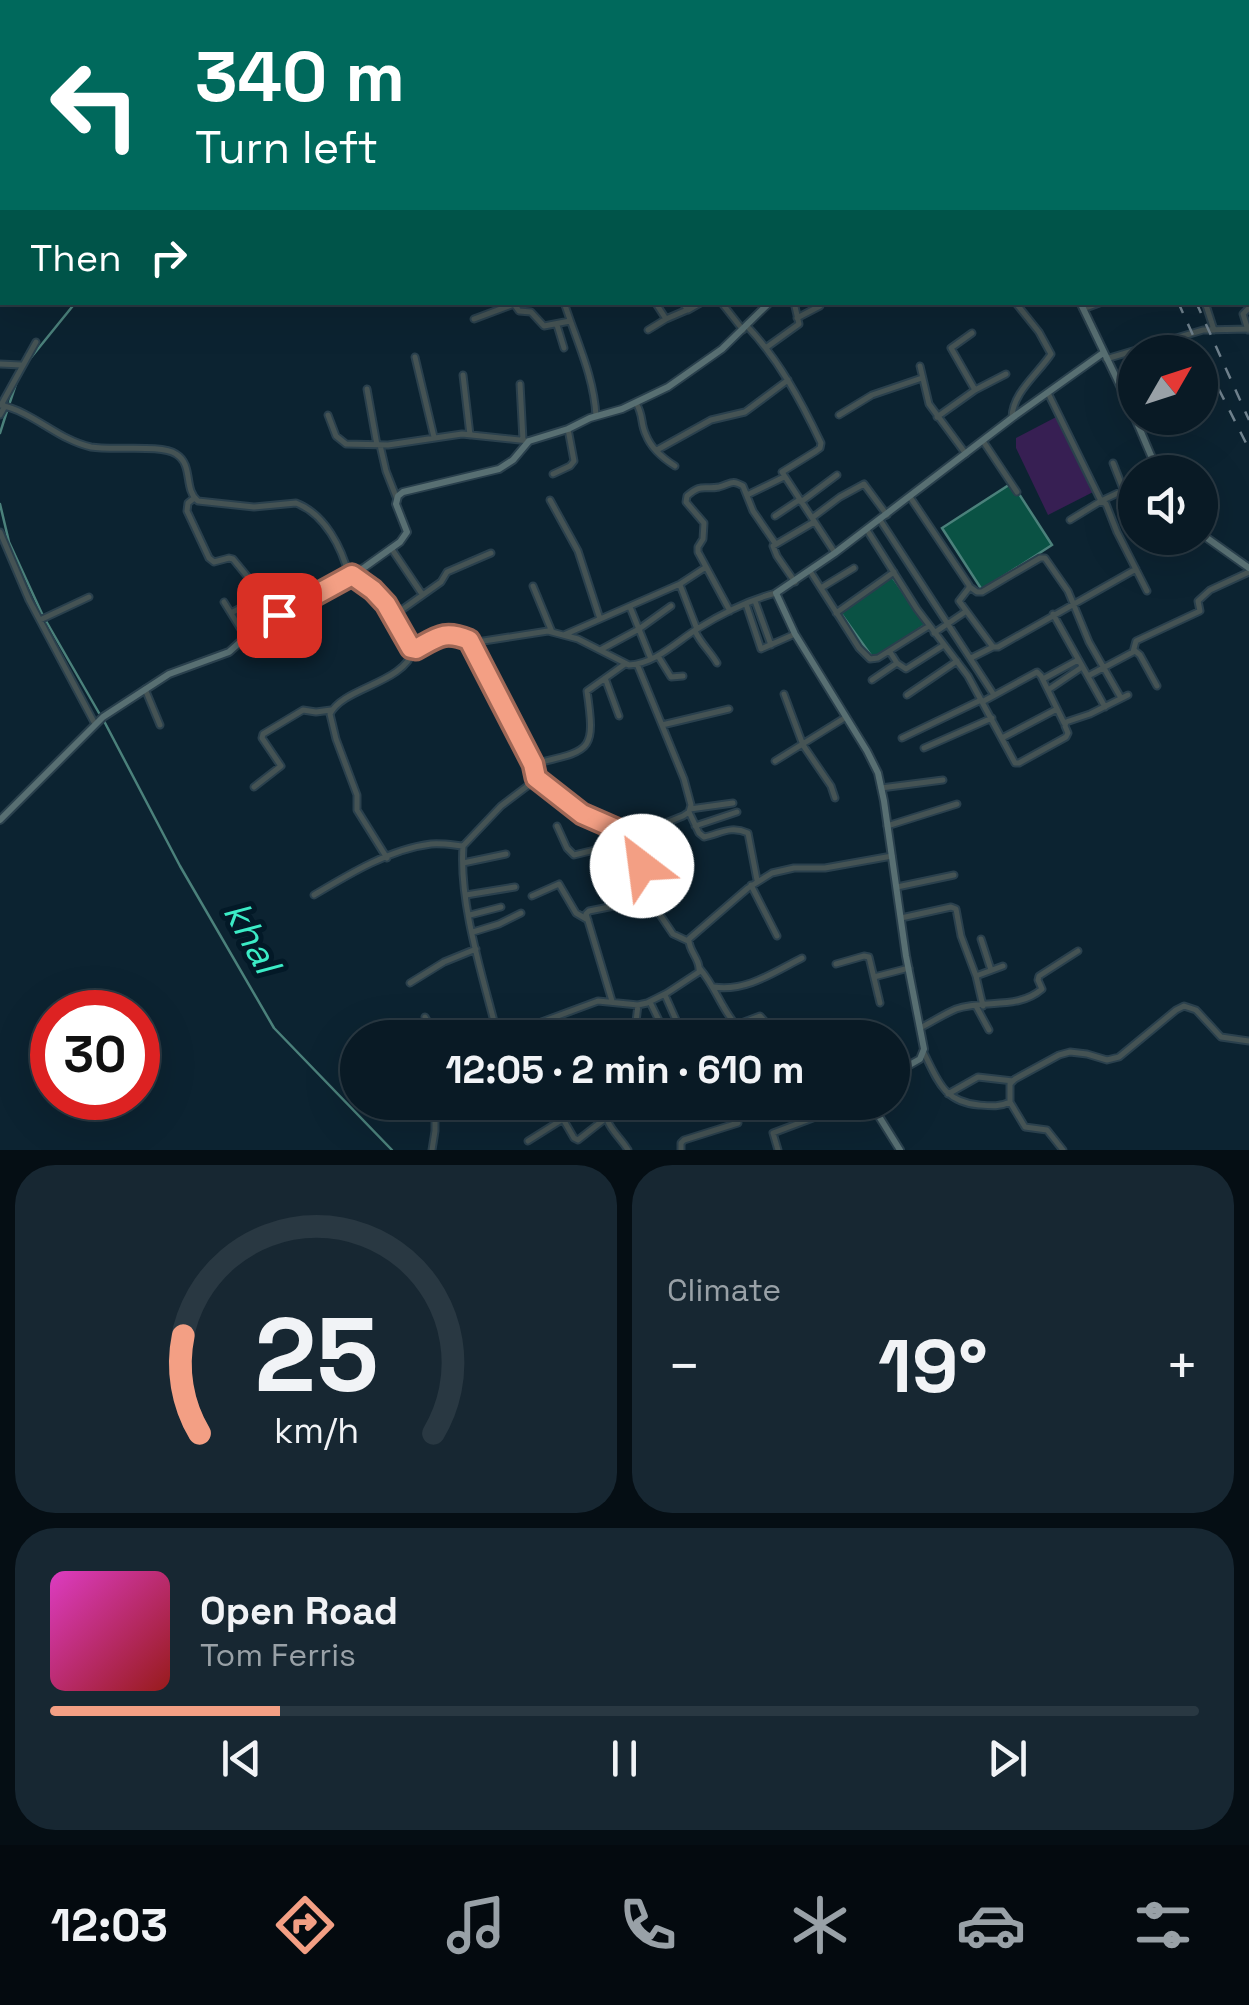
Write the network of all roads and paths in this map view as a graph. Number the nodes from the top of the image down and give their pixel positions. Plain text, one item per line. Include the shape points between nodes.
1 (511, 305) edge
2 (515, 305) edge
3 (566, 305) edge
4 (657, 305) edge
5 (684, 305) edge
6 (696, 305) edge
7 (724, 305) edge
8 (767, 305) edge
9 (795, 305) edge
10 (1016, 305) edge
11 (1206, 305) edge
12 (820, 306) dead end
13 (1081, 306) edge
14 (1249, 308) edge
15 (687, 310) junction
16 (797, 318) junction
17 (474, 319) dead end
18 (666, 319) junction
19 (570, 321) junction
20 (556, 324) junction
21 (745, 328) junction
22 (648, 330) dead end
23 (1214, 330) junction
24 (1248, 331) edge
25 (972, 333) dead end
26 (36, 342) dead end
27 (564, 348) dead end
28 (767, 348) junction
29 (1104, 356) junction
30 (415, 357) dead end
31 (0, 364) edge
32 (22, 365) junction
33 (920, 366) dead end
34 (1006, 374) dead end
35 (463, 375) dead end
36 (922, 378) junction
37 (788, 380) junction
38 (520, 384) dead end
39 (1118, 384) edge
40 (367, 389) dead end
41 (975, 390) junction
42 (1048, 393) junction
43 (636, 403) junction
44 (2, 406) edge
45 (0, 415) edge
46 (839, 415) dead end
47 (328, 416) dead end
48 (596, 416) junction
49 (936, 416) junction
50 (1012, 418) junction
51 (568, 429) junction
52 (470, 435) junction
53 (434, 437) junction
54 (526, 440) junction
55 (983, 441) junction
56 (379, 445) junction
57 (657, 450) junction
58 (966, 454) junction
59 (1113, 463) dead end
60 (675, 466) dead end
61 (552, 474) dead end
62 (838, 475) dead end
63 (1118, 475) edge
64 (784, 478) junction
65 (1017, 492) dead end
66 (1118, 493) edge
67 (747, 495) junction
68 (910, 497) junction
69 (193, 498) junction
70 (397, 499) junction
71 (550, 500) dead end
72 (800, 501) junction
73 (1101, 501) junction
74 (775, 516) dead end
75 (883, 517) junction
76 (813, 520) junction
77 (1070, 520) dead end
78 (867, 530) junction
79 (0, 532) edge
80 (776, 544) junction
81 (1218, 546) edge
82 (391, 548) junction
83 (490, 553) dead end
84 (835, 553) junction
85 (706, 567) junction
86 (854, 568) dead end
87 (1136, 569) junction
88 (1249, 570) edge
89 (810, 571) junction
90 (894, 572) junction
91 (350, 575) junction
92 (795, 582) junction
93 (680, 584) junction
94 (533, 586) dead end
95 (970, 587) junction
96 (820, 588) junction
97 (1148, 591) dead end
98 (776, 593) junction
99 (422, 594) junction
100 (263, 596) junction
101 (88, 598) dead end
102 (755, 601) junction
103 (224, 602) dead end
104 (1074, 603) junction
105 (746, 604) junction
106 (671, 606) dead end
107 (630, 607) junction
108 (730, 611) junction
109 (966, 612) junction
110 (231, 613) junction
111 (836, 613) junction
112 (1053, 614) junction
113 (279, 615) junction
114 (393, 616) junction
115 (600, 619) junction
116 (40, 620) junction
117 (946, 624) junction
118 (639, 629) junction
119 (696, 630) junction
120 (932, 630) junction
121 (552, 632) junction
122 (566, 634) junction
123 (795, 634) junction
124 (246, 636) junction
125 (469, 640) junction
126 (772, 645) junction
127 (944, 645) junction
128 (993, 647) junction
129 (414, 649) junction
130 (602, 650) junction
131 (1134, 650) junction
132 (890, 652) junction
133 (654, 658) junction
134 (971, 658) junction
135 (1078, 660) junction
136 (957, 661) junction
137 (717, 663) dead end
138 (897, 663) junction
139 (625, 664) junction
140 (638, 664) junction
141 (1082, 667) junction
142 (1104, 667) junction
143 (683, 676) dead end
144 (1088, 676) junction
145 (605, 678) junction
146 (1042, 679) junction
147 (872, 680) dead end
148 (1157, 686) dead end
149 (144, 690) junction
150 (1048, 690) junction
151 (784, 694) dead end
152 (907, 694) dead end
153 (994, 695) junction
154 (981, 701) junction
155 (1105, 707) junction
156 (729, 709) dead end
157 (1057, 709) junction
158 (331, 710) junction
159 (619, 716) dead end
160 (846, 717) junction
161 (992, 718) junction
162 (96, 724) junction
163 (1065, 724) junction
164 (160, 725) dead end
165 (662, 725) junction
166 (902, 738) dead end
167 (1002, 738) junction
168 (803, 746) junction
169 (924, 748) dead end
170 (775, 761) dead end
171 (533, 764) junction
172 (536, 778) junction
173 (943, 780) dead end
174 (254, 787) dead end
175 (881, 788) junction
176 (835, 798) dead end
177 (734, 803) dead end
178 (957, 804) dead end
179 (690, 811) junction
180 (737, 812) dead end
181 (0, 820) edge
182 (557, 826) dead end
183 (696, 826) junction
184 (887, 826) junction
185 (636, 839) junction
186 (463, 846) junction
187 (506, 854) dead end
188 (892, 856) junction
189 (387, 858) junction
190 (463, 863) junction
191 (954, 875) dead end
192 (754, 883) junction
193 (896, 886) junction
194 (514, 887) dead end
195 (314, 894) dead end
196 (646, 894) junction
197 (466, 895) junction
198 (532, 896) dead end
199 (501, 907) dead end
200 (522, 913) dead end
201 (470, 915) junction
202 (901, 918) junction
203 (588, 920) junction
204 (473, 932) junction
205 (777, 936) dead end
206 (981, 940) dead end
207 (688, 942) junction
208 (476, 949) junction
209 (1078, 952) dead end
210 (802, 958) dead end
211 (836, 964) dead end
212 (1002, 966) dead end
213 (908, 968) junction
214 (700, 969) junction
215 (991, 970) junction
216 (976, 976) junction
217 (874, 977) junction
218 (410, 983) dead end
219 (714, 987) junction
220 (665, 994) junction
221 (612, 1001) junction
222 (650, 1002) junction
223 (880, 1004) dead end
224 (638, 1005) junction
225 (980, 1006) junction
226 (424, 1017) dead end
227 (426, 1020) edge
228 (494, 1020) edge
229 (545, 1020) edge
230 (636, 1020) edge
231 (659, 1020) edge
232 (676, 1020) edge
233 (730, 1020) edge
234 (920, 1028) junction
235 (989, 1030) dead end
236 (1249, 1041) edge
237 (924, 1053) junction
238 (910, 1065) edge
239 (1013, 1080) junction
240 (948, 1094) junction
241 (1010, 1102) junction
242 (435, 1120) edge
243 (561, 1120) edge
244 (564, 1120) edge
245 (603, 1120) edge
246 (607, 1120) edge
247 (807, 1120) edge
248 (881, 1120) edge
249 (738, 1123) dead end
250 (528, 1141) dead end
251 (432, 1150) edge
252 (628, 1150) edge
253 (682, 1150) edge
254 (778, 1150) edge
255 (900, 1150) edge
256 (1062, 1150) edge

1 - 17 street
2 - 20 street via 544,326
3 - 19 street
4 - 18 street
5 - 15 street
6 - 15 street
7 - 21 street
8 - 21 street
9 - 16 street
10 - 50 street via 1051,354 1016,400
11 - 23 street
12 - 16 street
13 - 29 street
14 - 24 street via 1243,314
15 - 18 street
16 - 28 street via 800,323
18 - 22 street
19 - 20 street
19 - 48 street via 591,377
20 - 27 street
21 - 28 street
21 - 43 street via 684,378
23 - 24 street
23 - 29 street
25 - 41 street via 951,349
26 - 32 street
28 - 37 street
29 - 39 street
29 - 42 street
30 - 53 street
31 - 32 street
32 - 44 street
33 - 36 street
34 - 41 street
35 - 52 street
36 - 46 street
36 - 49 street
37 - 57 street via 745,412 711,420
37 - 64 street via 821,444 784,469
38 - 54 street
40 - 56 street
41 - 49 street
42 - 50 street
42 - 73 street
43 - 48 street
43 - 57 street
44 - 45 street
44 - 69 street via 87,446 175,453
47 - 56 street via 342,443
48 - 51 street
49 - 58 street
50 - 55 street
51 - 54 street
51 - 61 street via 574,461
52 - 53 street
52 - 54 street
53 - 56 street
54 - 70 street via 499,469
55 - 58 street
55 - 65 street
56 - 70 street
57 - 60 street
58 - 68 street
59 - 63 street
62 - 72 street
64 - 67 street
64 - 72 street
66 - 73 street
67 - 80 street
67 - 85 street via 734,481 687,496 704,522 697,549
68 - 75 street
68 - 95 street
69 - 91 street via 254,507 302,505 336,540
69 - 100 street via 187,511 208,556 233,560
70 - 82 street via 406,534
71 - 115 street via 574,542
72 - 74 street
72 - 76 street
73 - 77 street
73 - 87 street
75 - 76 street via 864,484
75 - 78 street
75 - 117 street
76 - 80 street
76 - 84 street
78 - 84 street
78 - 90 street
79 - 116 street
80 - 92 street via 774,552
81 - 88 street
82 - 91 street
82 - 99 street
83 - 99 street via 447,572
84 - 89 street
85 - 93 street
85 - 108 street
86 - 96 street
87 - 97 street
87 - 104 street
88 - 131 street via 1210,590 1198,601 1200,611 1136,641
89 - 92 street
89 - 96 street
90 - 111 street
90 - 120 street
91 - 113 street
91 - 114 street
92 - 98 street
93 - 107 street
93 - 119 street
94 - 121 street
95 - 104 street via 982,592 1043,558
95 - 109 street via 958,598
96 - 111 street
98 - 102 street
98 - 123 street
99 - 114 street
100 - 110 street
100 - 113 street
101 - 116 street
102 - 105 street
102 - 126 street
103 - 110 street
104 - 112 street
104 - 142 street
105 - 108 street
105 - 126 street via 759,646
106 - 118 street
107 - 115 street
107 - 118 street
108 - 119 street
109 - 117 street
109 - 128 street
110 - 124 street
111 - 132 street via 868,658
112 - 128 street
112 - 135 street
113 - 124 street
114 - 129 street
115 - 122 street
116 - 162 street
117 - 120 street
117 - 134 street
118 - 130 street
118 - 133 street
119 - 133 street
119 - 137 street
120 - 127 street
120 - 132 street
121 - 122 street
121 - 125 street
122 - 130 street
123 - 126 street
123 - 160 street
124 - 149 street via 229,652
125 - 129 street via 448,634
125 - 171 street
127 - 136 street
127 - 138 street via 908,669
128 - 134 street
129 - 158 street via 404,665
130 - 139 street
131 - 142 street
131 - 148 street
132 - 138 street
133 - 140 street
133 - 143 street via 669,676
134 - 153 street
135 - 141 street
135 - 146 street
136 - 152 street
136 - 154 street
138 - 147 street
139 - 140 street
139 - 145 street
140 - 165 street
141 - 144 street
141 - 150 street
142 - 144 street
142 - 155 street via 1124,696
144 - 155 street
145 - 159 street
145 - 171 street via 586,693 592,714 586,746
146 - 150 street
146 - 153 street via 1033,672
149 - 162 street
149 - 164 street
150 - 157 street
151 - 168 street
153 - 154 street
154 - 161 street
154 - 166 street
155 - 163 street
156 - 165 street
157 - 163 street
157 - 167 street
158 - 174 street via 303,710 262,734 281,766
158 - 189 street via 357,810
160 - 168 street
160 - 175 street
161 - 167 street
161 - 169 street
162 - 181 street
163 - 167 street via 1066,737 1019,764
165 - 179 street
168 - 170 street
168 - 176 street
171 - 172 street
172 - 185 street via 582,814
172 - 186 street
173 - 175 street
175 - 184 street
177 - 179 street
178 - 184 street
179 - 183 street
179 - 185 street
180 - 183 street
182 - 185 street via 574,854
183 - 192 street via 704,837 722,830 748,833
184 - 188 street
185 - 196 street
186 - 189 street via 433,844
186 - 190 street
187 - 190 street
188 - 192 street via 781,870
188 - 193 street
189 - 195 street
190 - 197 street
191 - 193 street
192 - 205 street
192 - 207 street
193 - 202 street
194 - 197 street
196 - 203 street via 589,911
196 - 207 street via 672,934
197 - 201 street
198 - 203 street via 559,884 576,914
199 - 201 street
200 - 204 street
201 - 204 street
202 - 213 street
202 - 216 street via 955,908
203 - 221 street
204 - 208 street
206 - 215 street
207 - 214 street
208 - 218 street
208 - 228 street
209 - 225 street via 1039,976 1042,989 1033,996
210 - 219 street via 745,985
211 - 217 street via 867,956
212 - 215 street
213 - 217 street
213 - 234 street
214 - 219 street
214 - 220 street
215 - 216 street
216 - 225 street
217 - 223 street
219 - 233 street
220 - 222 street
220 - 232 street
221 - 224 street
221 - 229 street via 590,1002
222 - 224 street
222 - 231 street
224 - 230 street
225 - 234 street
225 - 235 street
226 - 227 street
234 - 237 street
236 - 239 street via 1219,1036 1184,1006 1120,1057 1070,1052
237 - 238 street
237 - 240 street
239 - 240 street via 978,1077
239 - 241 street
240 - 241 street via 968,1104
241 - 256 street via 1026,1127 1047,1130
242 - 251 street
243 - 250 street
244 - 245 street via 578,1140
246 - 252 street
247 - 254 street via 773,1133
248 - 255 street
249 - 253 street via 684,1140

